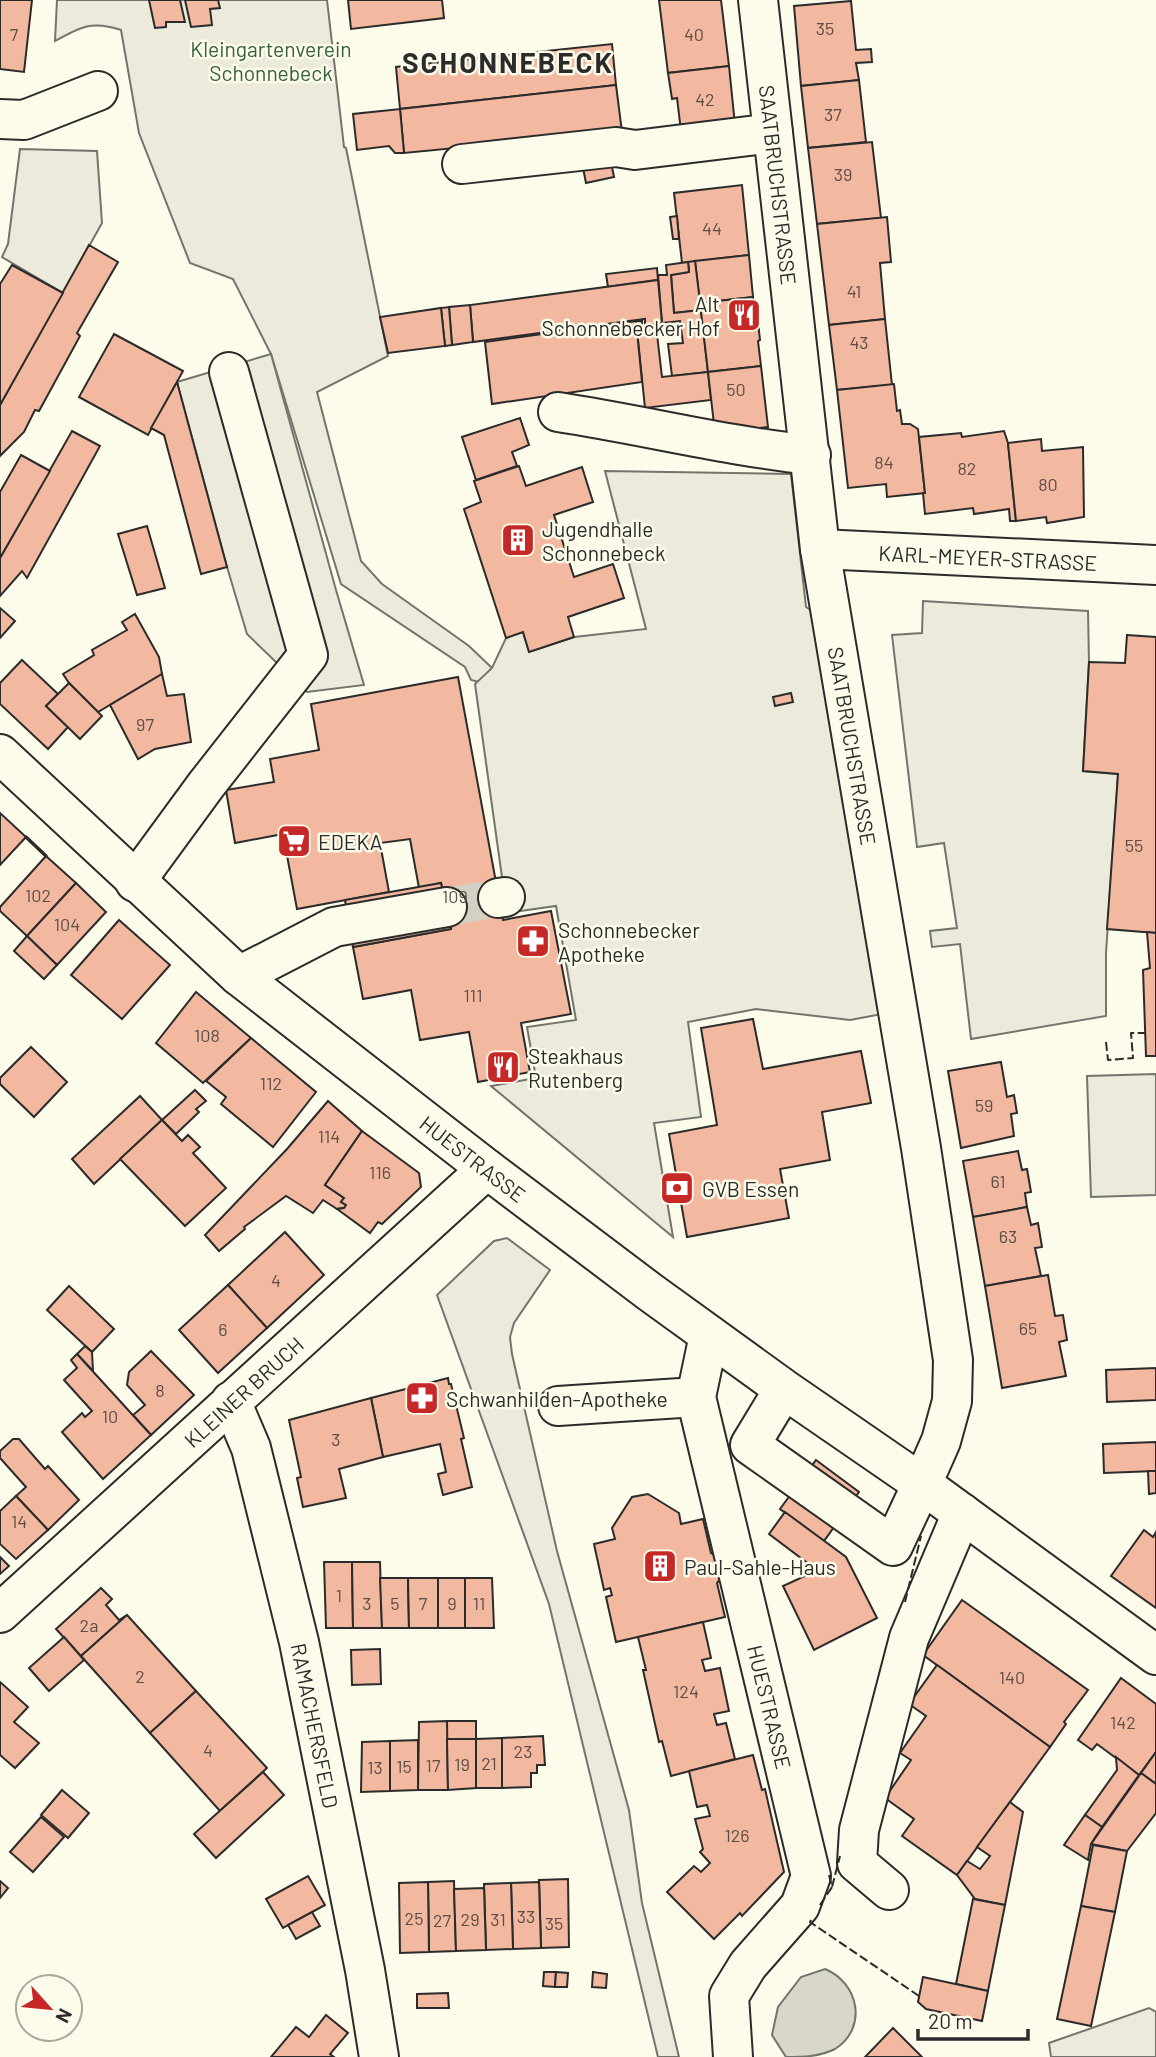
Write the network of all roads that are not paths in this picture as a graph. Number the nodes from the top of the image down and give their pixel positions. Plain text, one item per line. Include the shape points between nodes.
1 (758, 0) edge
2 (98, 91) dead end
3 (0, 119) edge
4 (773, 133) junction
5 (461, 164) dead end
6 (229, 372) dead end
7 (558, 412) dead end
8 (811, 455) junction
9 (820, 549) junction
10 (1156, 565) edge
11 (0, 754) edge
12 (135, 881) junction
13 (447, 907) tunnel mouth
14 (239, 976) junction
15 (487, 1170) junction
16 (709, 1335) junction
17 (785, 1390) junction
18 (696, 1397) junction
19 (231, 1401) junction
20 (558, 1406) dead end
21 (922, 1484) junction
22 (961, 1513) junction
23 (0, 1613) edge
24 (1156, 1655) edge
25 (889, 1890) dead end
26 (379, 2057) edge
27 (733, 2057) edge

1 - 4 street, SAATBRUCHSTRASSE
2 - 3 street via 24,120
4 - 5 street
4 - 8 street, SAATBRUCHSTRASSE
6 - 12 street via 309,655
7 - 8 street
8 - 9 street, SAATBRUCHSTRASSE
9 - 10 street, KARL-MEYER-STRASSE
9 - 21 street, SAATBRUCHSTRASSE via 953,1360 952,1401
11 - 12 street, HUESTRASSE
12 - 14 street, HUESTRASSE
13 - 14 street via 334,927
14 - 15 street, HUESTRASSE
15 - 16 street, HUESTRASSE
15 - 19 street, KLEINER BRUCH
16 - 17 street, HUESTRASSE
16 - 18 street, HUESTRASSE
17 - 21 street, HUESTRASSE
17 - 21 street, SAATBRUCHSTRASSE via 750,1445 892,1546
18 - 20 street
18 - 27 street, HUESTRASSE via 811,1876 800,1906 748,1965 729,1996
19 - 23 street, KLEINER BRUCH
19 - 26 street, RAMACHERSFELD via 251,1448 299,1642
21 - 22 street, HUESTRASSE
22 - 24 street, HUESTRASSE
22 - 25 street via 909,1638 859,1830 857,1863

